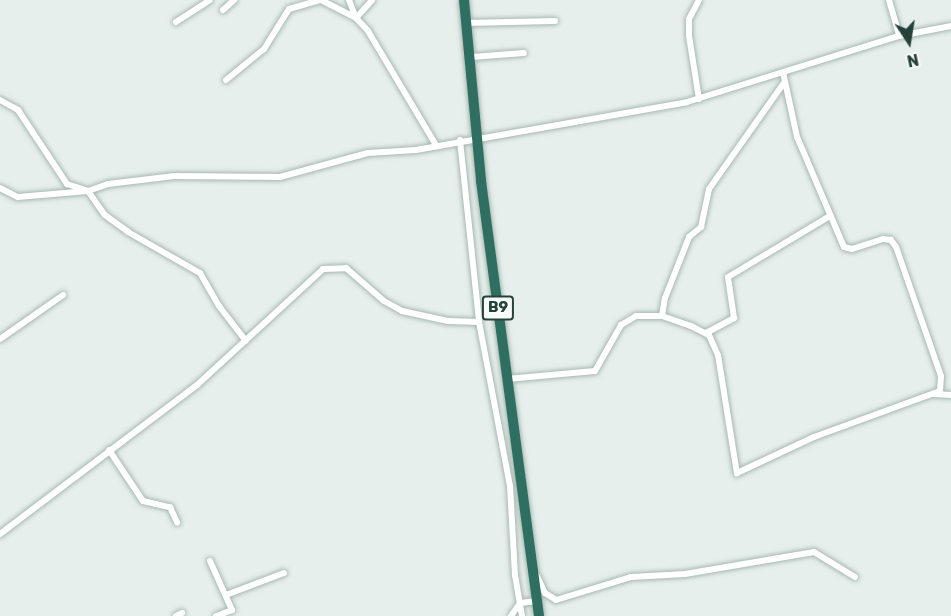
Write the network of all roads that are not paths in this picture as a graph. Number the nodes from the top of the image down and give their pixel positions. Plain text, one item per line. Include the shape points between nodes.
1 (210, 0) edge
2 (234, 0) edge
3 (321, 0) edge
4 (349, 0) edge
5 (372, 0) edge
6 (464, 0) edge
7 (699, 0) edge
8 (889, 0) edge
9 (223, 10) dead end
10 (356, 18) junction
11 (555, 21) dead end
12 (176, 22) dead end
13 (466, 23) junction
14 (951, 26) edge
15 (899, 36) junction
16 (524, 53) dead end
17 (472, 57) junction
18 (783, 72) junction
19 (226, 80) dead end
20 (783, 84) junction
21 (699, 99) junction
22 (0, 100) edge
23 (478, 136) junction
24 (460, 140) junction
25 (436, 145) junction
26 (0, 188) edge
27 (88, 191) junction
28 (11, 196) junction
29 (0, 198) edge
30 (830, 216) junction
31 (63, 295) dead end
32 (662, 316) junction
33 (480, 322) junction
34 (706, 333) junction
35 (0, 339) edge
36 (246, 340) junction
37 (507, 379) junction
38 (933, 394) junction
39 (951, 395) edge
40 (109, 450) junction
41 (177, 522) dead end
42 (0, 534) edge
43 (210, 561) dead end
44 (533, 568) junction
45 (284, 573) dead end
46 (855, 577) dead end
47 (226, 595) junction
48 (537, 602) junction
49 (520, 603) junction
50 (216, 616) edge
51 (511, 616) edge
52 (522, 616) edge
53 (539, 616) edge

1 - 12 street
2 - 9 street
3 - 10 street
3 - 19 street via 289,9 264,50
4 - 10 street
5 - 10 street
6 - 13 highway, B9
7 - 21 street via 689,19 689,36
8 - 15 street
10 - 25 street via 368,31
11 - 13 street
13 - 17 highway, B9
14 - 15 street
15 - 18 street
16 - 17 street
17 - 23 highway, B9
18 - 20 street
18 - 21 street
20 - 30 street via 797,137
20 - 32 street via 709,189 701,227 689,237
21 - 23 street
22 - 27 street via 18,110 62,178
23 - 24 street
23 - 37 highway, B9
24 - 25 street
24 - 33 street
25 - 27 street via 368,153 280,177 175,176 108,184
26 - 28 street
27 - 28 street
27 - 36 street via 105,215 119,226 200,273 219,306
28 - 29 street
30 - 34 street via 728,278 734,318
30 - 38 street via 846,249 883,239 891,240 896,247 941,376 942,387
31 - 35 street
32 - 34 street
32 - 37 street via 636,316 621,325 595,371
33 - 36 street via 448,321 402,311 384,301 346,268 332,265 302,286
33 - 49 street via 510,486
34 - 38 street via 713,340 722,371 737,473 819,435
36 - 40 street via 197,385
37 - 44 highway, B9
38 - 39 street
40 - 41 street via 143,501 170,507
40 - 42 street
43 - 47 street
44 - 46 street via 545,593 556,600 631,577 685,574 814,552
44 - 48 highway, B9
45 - 47 street
47 - 50 street via 232,610
48 - 49 street
48 - 53 highway, B9
49 - 51 street
49 - 52 street

